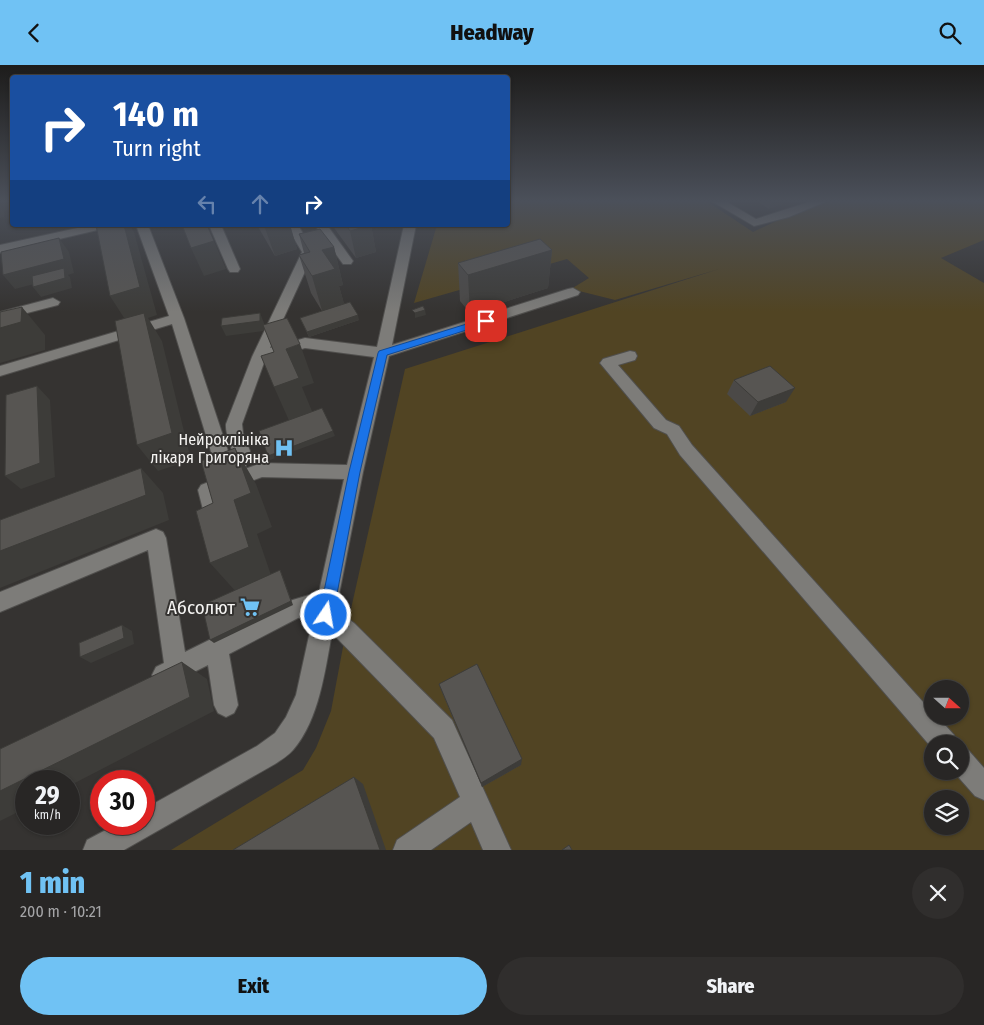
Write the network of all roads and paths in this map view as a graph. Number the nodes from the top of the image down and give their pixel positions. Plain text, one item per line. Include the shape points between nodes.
1 (46, 239) edge
2 (147, 239) edge
3 (221, 239) edge
4 (300, 239) edge
5 (330, 239) edge
6 (407, 239) edge
7 (0, 249) edge
8 (346, 261) dead end
9 (234, 269) dead end
10 (572, 292) dead end
11 (52, 302) dead end
12 (0, 316) edge
13 (177, 318) junction
14 (383, 353) junction
15 (630, 356) dead end
16 (259, 357) junction
17 (0, 371) edge
18 (354, 472) junction
19 (229, 481) junction
20 (217, 535) edge
21 (0, 602) edge
22 (327, 607) junction
23 (217, 648) junction
24 (176, 669) junction
25 (141, 685) edge
26 (226, 705) dead end
27 (938, 735) edge
28 (969, 770) edge
29 (984, 787) edge
30 (476, 802) junction
31 (97, 850) edge
32 (407, 850) edge
33 (497, 850) edge

1 - 7 street
2 - 13 street
3 - 9 street
4 - 16 street via 308,252
5 - 8 street
6 - 14 street
10 - 14 street
11 - 12 street
13 - 17 street
13 - 19 street
14 - 16 street via 305,343
14 - 18 street
15 - 27 street via 608,363 660,424 673,430 686,450
16 - 19 street via 234,424 233,435 241,447 241,459
18 - 19 street via 261,470
18 - 22 street
19 - 20 street via 207,491
21 - 24 street via 156,538
22 - 23 street via 294,609
22 - 30 street via 346,631 444,729
22 - 31 street via 308,696 295,727 284,742
23 - 24 street
23 - 26 street
24 - 25 street
28 - 29 street
30 - 32 street
30 - 33 street

